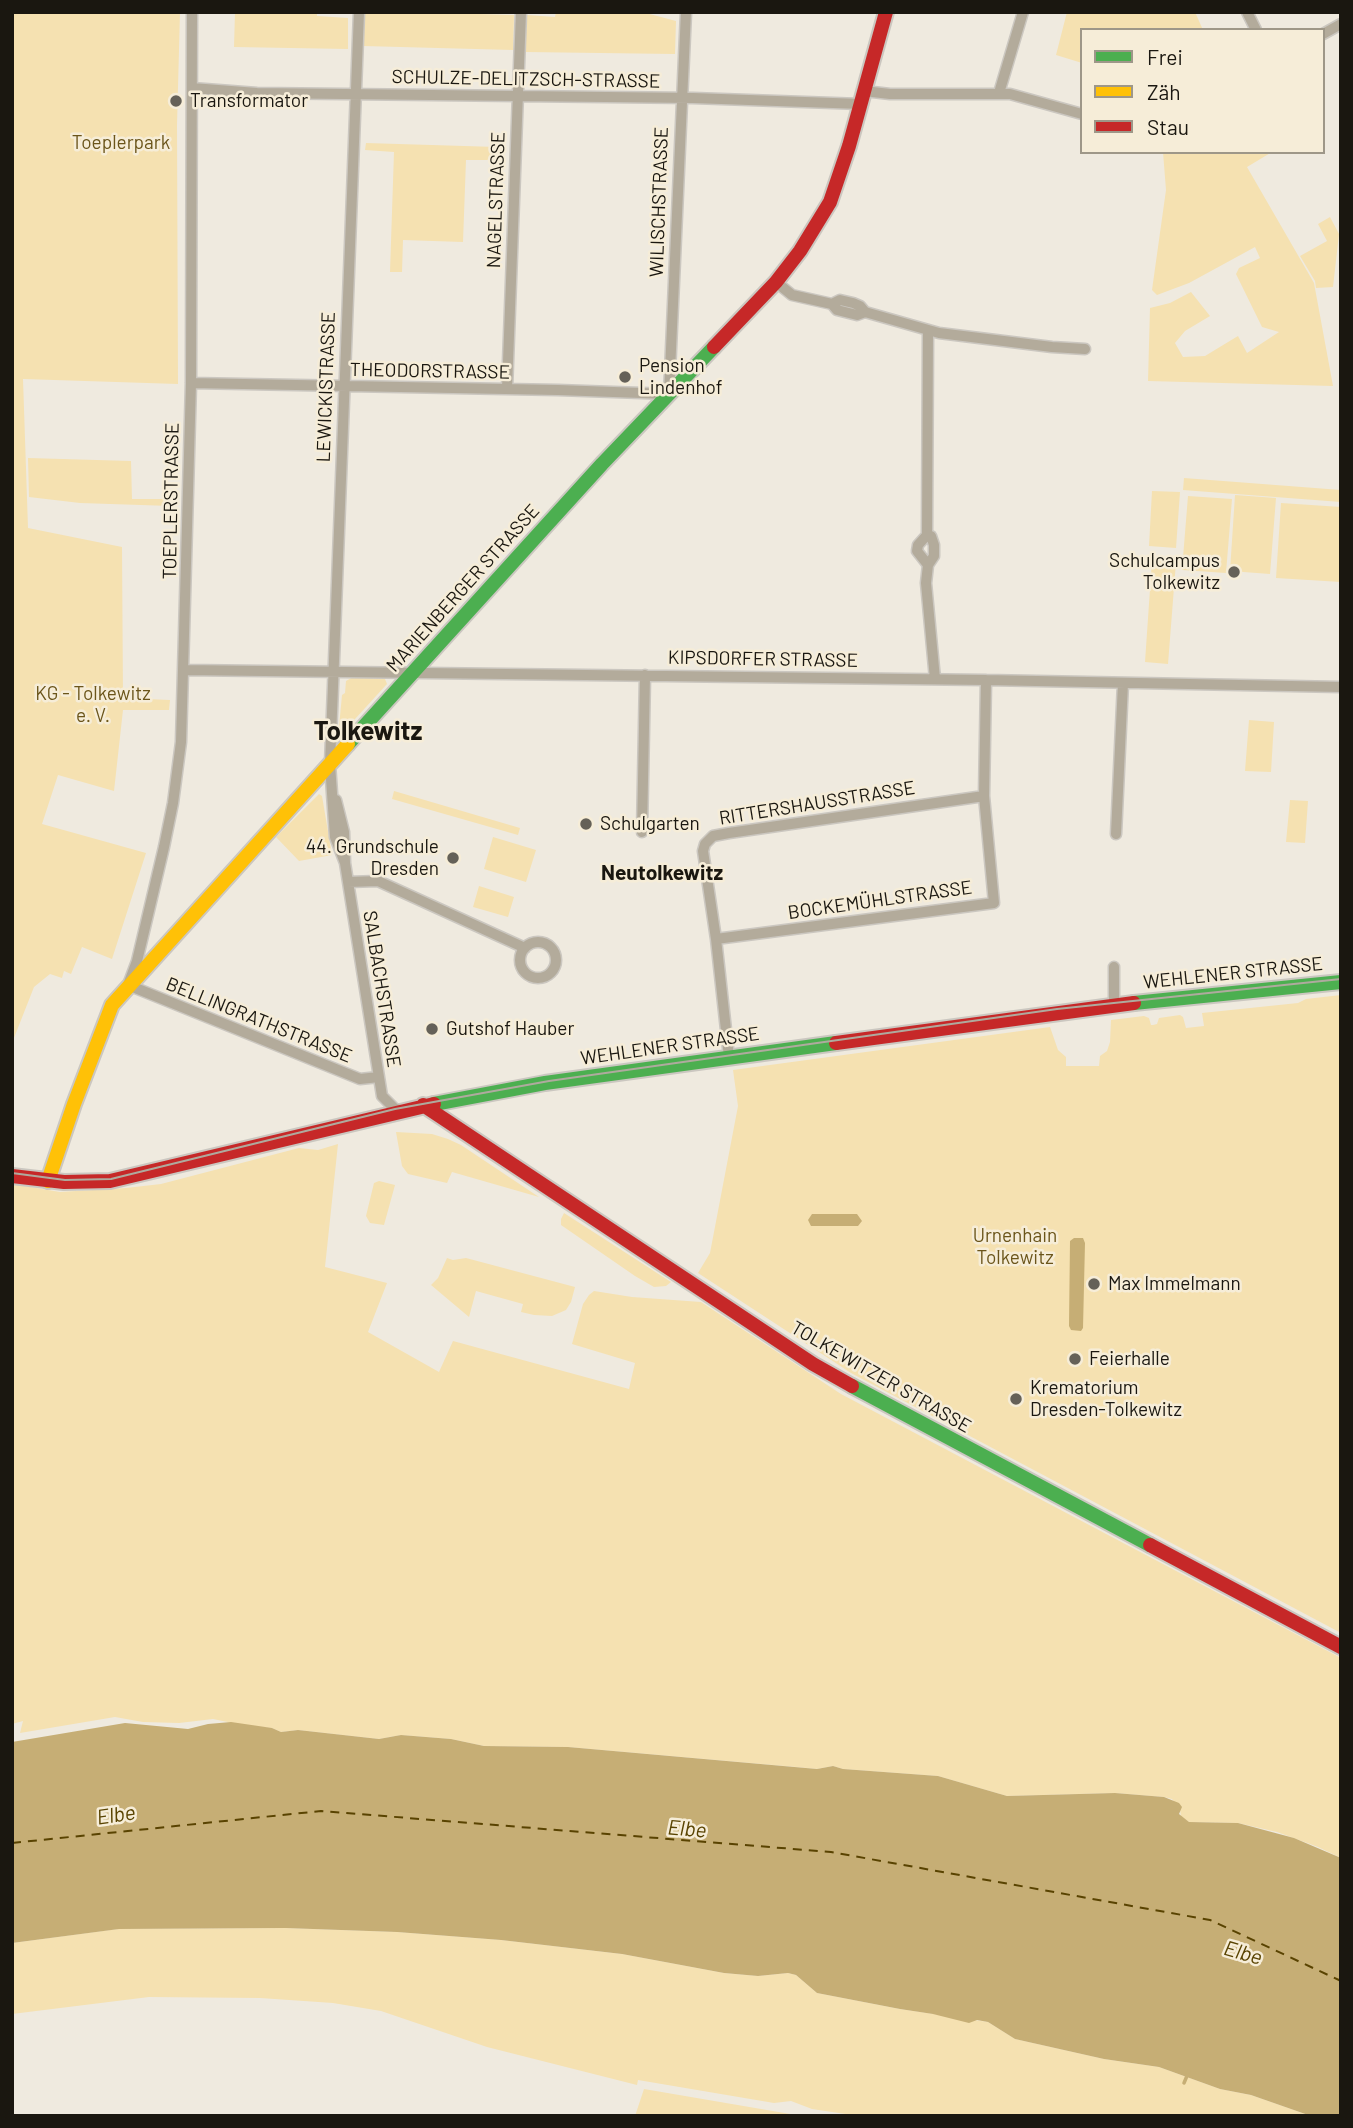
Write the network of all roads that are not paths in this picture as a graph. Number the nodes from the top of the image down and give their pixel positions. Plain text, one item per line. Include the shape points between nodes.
1 (192, 12) edge
2 (359, 12) edge
3 (521, 12) edge
4 (686, 12) edge
5 (886, 12) edge
6 (1023, 12) edge
7 (1247, 12) edge
8 (1341, 24) edge
9 (1255, 28) edge
10 (1325, 33) edge
11 (192, 88) junction
12 (999, 93) junction
13 (356, 94) junction
14 (517, 97) junction
15 (863, 97) junction
16 (681, 99) junction
17 (1080, 113) edge
18 (776, 282) junction
19 (928, 330) junction
20 (1085, 349) dead end
21 (191, 383) junction
22 (344, 387) junction
23 (507, 389) junction
24 (669, 394) junction
25 (927, 534) junction
26 (928, 565) junction
27 (185, 670) junction
28 (333, 670) junction
29 (413, 672) junction
30 (645, 675) junction
31 (935, 679) junction
32 (986, 680) junction
33 (1124, 683) junction
34 (1341, 687) edge
35 (330, 764) junction
36 (984, 796) junction
37 (642, 832) dead end
38 (1116, 834) dead end
39 (348, 882) junction
40 (716, 939) junction
41 (525, 948) dead end
42 (1114, 967) dead end
43 (1341, 982) edge
44 (128, 985) junction
45 (1114, 1005) junction
46 (729, 1057) junction
47 (379, 1077) junction
48 (424, 1105) junction
49 (401, 1110) junction
50 (12, 1176) edge
51 (48, 1181) junction
52 (1341, 1647) edge

1 - 11 street, TOEPLERSTRASSE
2 - 13 street, LEWICKISTRASSE
3 - 14 street, NAGELSTRASSE
4 - 16 street, WILISCHSTRASSE
5 - 15 main road, MARIENBERGER STRASSE
6 - 12 street
7 - 9 street
8 - 10 street
11 - 13 street, SCHULZE-DELITZSCH-STRASSE
11 - 21 street, TOEPLERSTRASSE
12 - 15 street, SCHULZE-DELITZSCH-STRASSE
12 - 17 street, SCHULZE-DELITZSCH-STRASSE
13 - 14 street, SCHULZE-DELITZSCH-STRASSE
13 - 22 street, LEWICKISTRASSE
14 - 16 street, SCHULZE-DELITZSCH-STRASSE
14 - 23 street, NAGELSTRASSE
15 - 16 street, SCHULZE-DELITZSCH-STRASSE
15 - 18 main road, MARIENBERGER STRASSE via 830,202
16 - 24 street, WILISCHSTRASSE
18 - 19 street via 792,295 832,304 837,310 857,315 865,312
18 - 24 main road, MARIENBERGER STRASSE
19 - 20 street
19 - 25 street
21 - 22 street, THEODORSTRASSE
21 - 27 street, TOEPLERSTRASSE
22 - 23 street, THEODORSTRASSE
22 - 28 street, LEWICKISTRASSE
23 - 24 street, THEODORSTRASSE
24 - 29 main road, MARIENBERGER STRASSE
25 - 26 street via 934,545
25 - 26 street via 918,551
26 - 31 street
27 - 28 street, KIPSDORFER STRASSE
27 - 44 street, TOEPLERSTRASSE via 180,752 164,847
28 - 29 street, KIPSDORFER STRASSE
28 - 35 street, LEWICKISTRASSE
29 - 30 street, KIPSDORFER STRASSE
29 - 35 main road, MARIENBERGER STRASSE
30 - 31 street, KIPSDORFER STRASSE
30 - 37 street
31 - 32 street, KIPSDORFER STRASSE
32 - 33 street, KIPSDORFER STRASSE
32 - 36 street, BOCKEMÜHLSTRASSE
33 - 34 street, KIPSDORFER STRASSE
33 - 38 street
35 - 39 street, SALBACHSTRASSE via 335,837
35 - 44 main road, MARIENBERGER STRASSE
36 - 40 street, RITTERSHAUSSTRASSE via 713,836 703,851
36 - 40 street, BOCKEMÜHLSTRASSE via 994,902
39 - 41 street via 378,881
39 - 47 street, SALBACHSTRASSE
40 - 46 street, RITTERSHAUSSTRASSE
42 - 45 street
43 - 45 main road, WEHLENER STRASSE
44 - 47 street, BELLINGRATHSTRASSE via 360,1079
44 - 51 main road, MARIENBERGER STRASSE via 112,1004
45 - 46 main road, WEHLENER STRASSE
46 - 48 main road, WEHLENER STRASSE
47 - 49 street, SALBACHSTRASSE via 382,1096
48 - 49 main road, WEHLENER STRASSE
48 - 52 main road, TOLKEWITZER STRASSE via 813,1364
49 - 51 main road, WEHLENER STRASSE via 128,1178
50 - 51 main road, WEHLENER STRASSE

